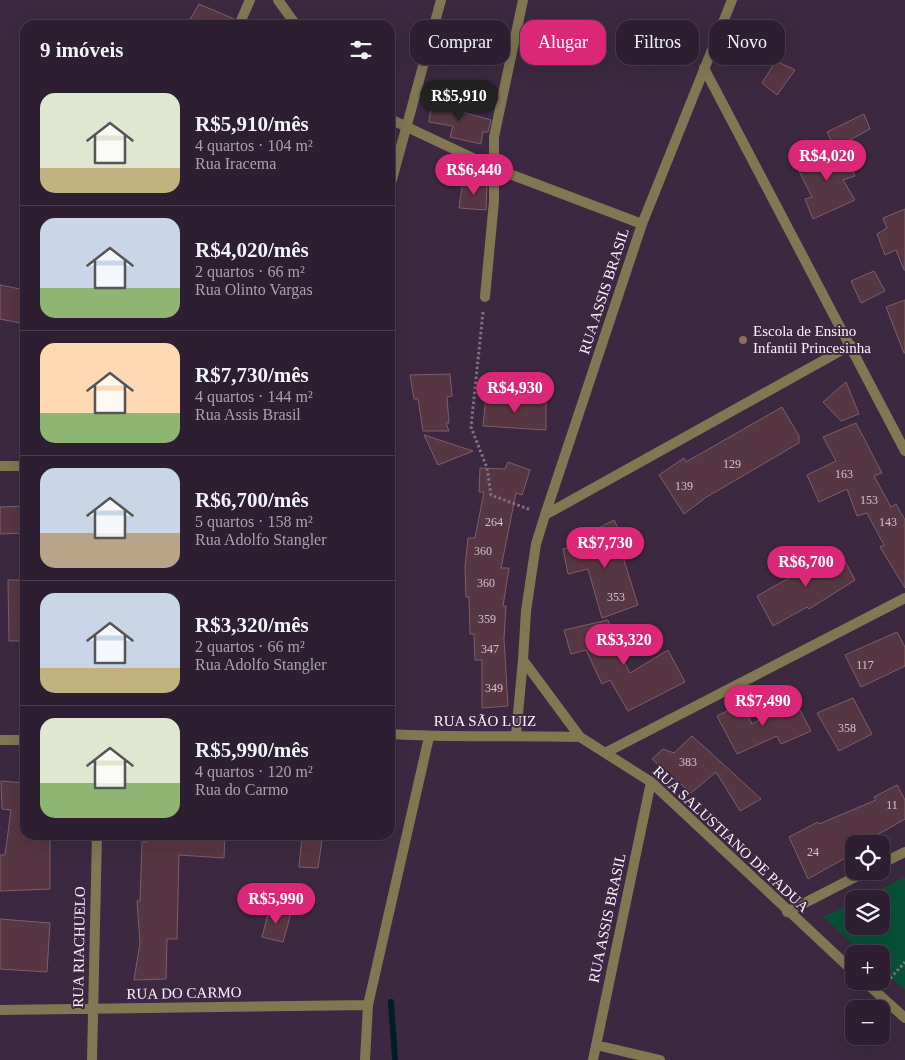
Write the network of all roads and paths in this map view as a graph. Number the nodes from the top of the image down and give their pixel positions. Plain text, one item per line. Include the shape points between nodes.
1 (250, 0) edge
2 (278, 0) edge
3 (441, 0) edge
4 (523, 0) edge
5 (732, 0) edge
6 (241, 20) edge
7 (292, 20) edge
8 (704, 68) junction
9 (395, 122) edge
10 (406, 127) junction
11 (395, 168) edge
12 (494, 168) junction
13 (642, 224) junction
14 (485, 297) joint
15 (851, 345) junction
16 (905, 451) edge
17 (0, 466) edge
18 (20, 466) edge
19 (545, 515) junction
20 (905, 598) edge
21 (523, 660) junction
22 (395, 734) edge
23 (516, 735) junction
24 (428, 737) junction
25 (580, 737) junction
26 (0, 740) edge
27 (20, 740) edge
28 (605, 753) junction
29 (651, 782) junction
30 (96, 840) edge
31 (905, 852) edge
32 (890, 860) edge
33 (849, 880) edge
34 (787, 912) junction
35 (905, 962) edge
36 (845, 964) edge
37 (874, 990) edge
38 (877, 993) junction
39 (368, 1005) junction
40 (0, 1010) edge
41 (93, 1010) junction
42 (905, 1018) edge
43 (596, 1045) junction
44 (92, 1060) edge
45 (365, 1060) edge
46 (593, 1060) edge
47 (660, 1060) edge

1 - 6 street
2 - 7 street
3 - 10 street
4 - 12 street via 494,137
5 - 8 street, RUA ASSIS BRASIL
8 - 13 street, RUA ASSIS BRASIL
8 - 15 street
9 - 10 street
10 - 11 street
10 - 12 street
12 - 13 street
12 - 14 street
13 - 19 street, RUA ASSIS BRASIL
14 - 19 path via 471,427 487,468 491,495
15 - 16 street
15 - 19 street
17 - 18 street
19 - 21 street, RUA ASSIS BRASIL via 536,544
20 - 28 street
21 - 23 street, RUA ASSIS BRASIL
21 - 25 street
22 - 24 street, RUA SÃO LUIZ
23 - 24 street, RUA SÃO LUIZ
23 - 25 street, RUA SÃO LUIZ
24 - 39 street
25 - 28 street, RUA SALUSTIANO DE PADUA
26 - 27 street
28 - 29 street, RUA SALUSTIANO DE PADUA
29 - 34 street, RUA SALUSTIANO DE PADUA
29 - 43 street, RUA ASSIS BRASIL
30 - 41 street, RUA RIACHUELO
31 - 32 street
33 - 34 street
34 - 36 street, RUA SALUSTIANO DE PADUA
35 - 38 path
37 - 38 street
38 - 42 street
39 - 41 street, RUA DO CARMO
39 - 45 street
40 - 41 street, RUA DO CARMO
41 - 44 street, RUA RIACHUELO
43 - 46 street, RUA ASSIS BRASIL
43 - 47 street

